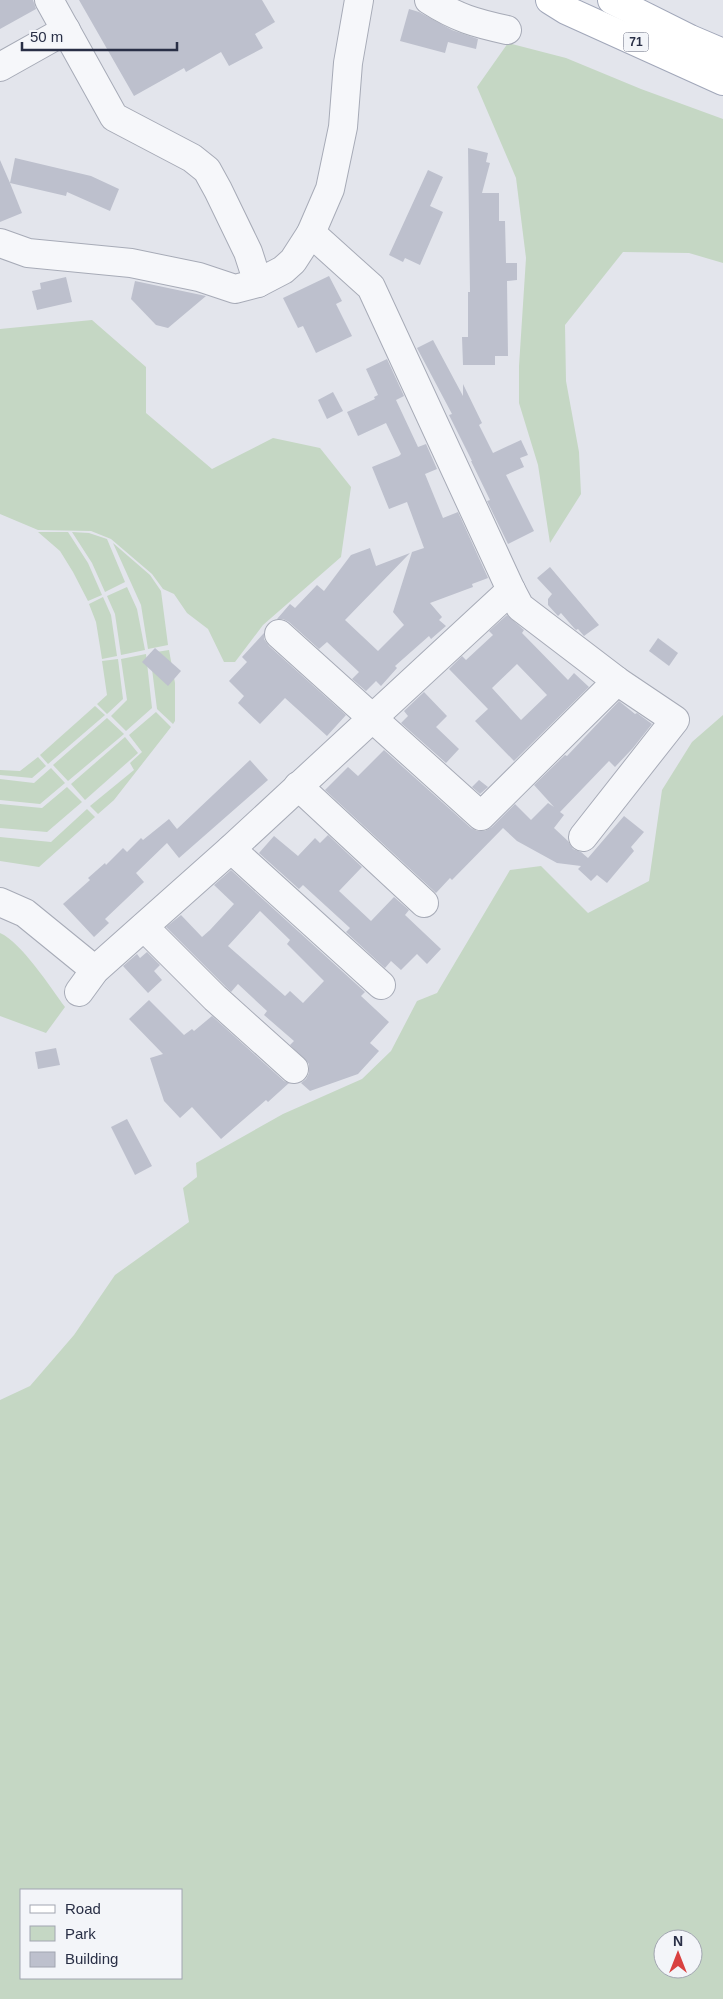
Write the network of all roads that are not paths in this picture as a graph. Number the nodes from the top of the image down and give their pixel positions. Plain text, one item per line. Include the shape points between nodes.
1 (49, 0) edge
2 (359, 0) edge
3 (429, 0) edge
4 (550, 0) edge
5 (612, 0) edge
6 (66, 30) junction
7 (507, 30) dead end
8 (723, 53) edge
9 (0, 67) edge
10 (723, 81) edge
11 (311, 233) junction
12 (0, 243) edge
13 (258, 283) junction
14 (511, 590) junction
15 (279, 634) dead end
16 (617, 681) junction
17 (374, 718) junction
18 (298, 786) junction
19 (583, 837) dead end
20 (231, 849) junction
21 (0, 902) edge
22 (424, 904) dead end
23 (144, 927) junction
24 (95, 970) junction
25 (381, 985) dead end
26 (79, 992) dead end
27 (294, 1069) dead end

1 - 6 street
2 - 11 street via 348,63 343,127 330,189
3 - 7 street via 467,21
4 - 10 main road, 71
5 - 8 main road, 71
6 - 9 street
6 - 13 street via 114,116 192,158 207,170 248,252
11 - 13 street via 293,261
11 - 14 street via 372,287
12 - 13 street via 28,253 131,263 199,277 235,289
14 - 16 street via 520,606
14 - 17 street
15 - 17 street
16 - 17 street via 481,816
16 - 19 street via 675,720
17 - 18 street
18 - 20 street
18 - 22 street
20 - 23 street
20 - 25 street
21 - 24 street via 25,913
23 - 24 street
23 - 27 street via 215,998
24 - 26 street

